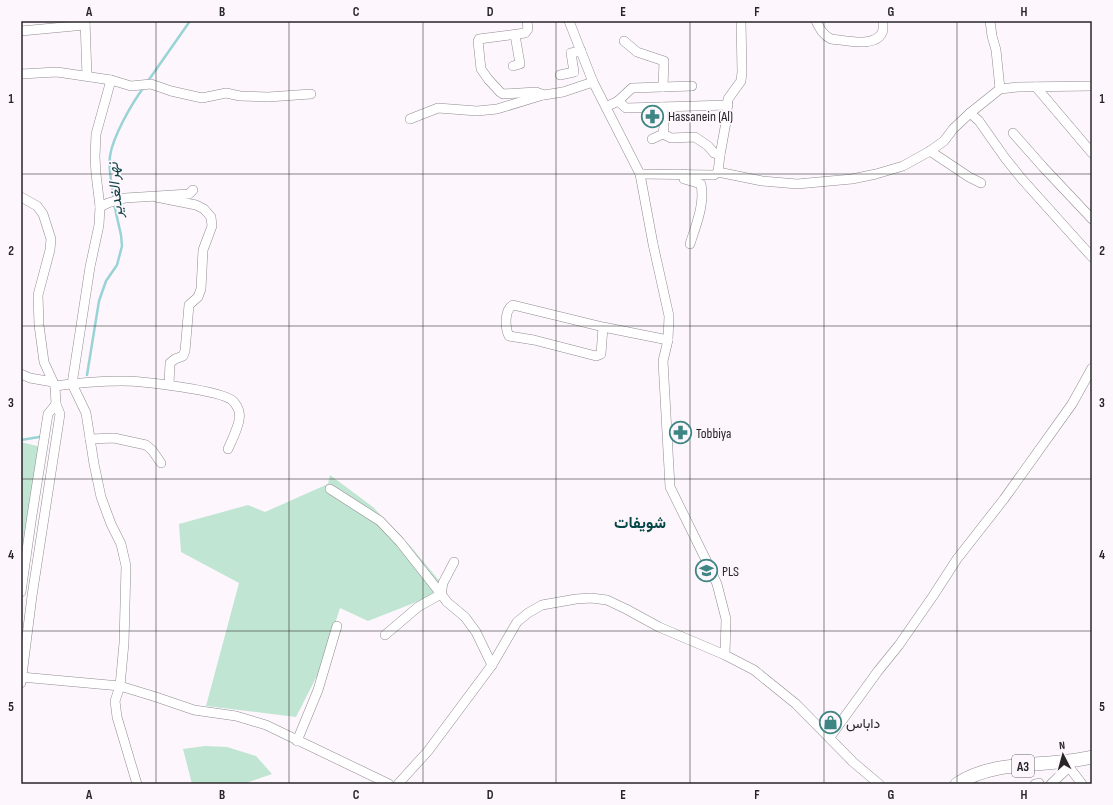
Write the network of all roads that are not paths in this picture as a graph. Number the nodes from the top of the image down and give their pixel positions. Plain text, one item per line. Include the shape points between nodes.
1 (527, 21) edge
2 (569, 21) edge
3 (741, 21) edge
4 (816, 21) edge
5 (883, 21) edge
6 (990, 21) edge
7 (85, 23) edge
8 (21, 30) edge
9 (515, 35) junction
10 (624, 41) dead end
11 (581, 51) junction
12 (513, 66) dead end
13 (21, 74) edge
14 (560, 75) dead end
15 (88, 76) junction
16 (111, 80) junction
17 (593, 82) junction
18 (692, 86) dead end
19 (1092, 86) edge
20 (663, 87) junction
21 (1036, 87) junction
22 (1000, 89) junction
23 (311, 94) dead end
24 (544, 94) junction
25 (618, 101) junction
26 (728, 105) junction
27 (606, 107) junction
28 (662, 107) junction
29 (970, 113) junction
30 (410, 119) dead end
31 (1014, 133) dead end
32 (662, 134) junction
33 (652, 139) dead end
34 (930, 151) junction
35 (1092, 153) edge
36 (720, 156) junction
37 (718, 172) junction
38 (640, 174) junction
39 (684, 174) junction
40 (981, 183) dead end
41 (194, 190) dead end
42 (21, 197) edge
43 (156, 197) junction
44 (108, 203) junction
45 (1092, 219) edge
46 (690, 244) dead end
47 (1092, 257) edge
48 (603, 326) junction
49 (668, 340) junction
50 (1092, 368) edge
51 (21, 374) edge
52 (54, 384) junction
53 (72, 384) junction
54 (169, 384) junction
55 (56, 404) junction
56 (90, 439) junction
57 (228, 450) dead end
58 (161, 463) dead end
59 (330, 489) dead end
60 (454, 562) dead end
61 (21, 592) edge
62 (441, 594) junction
63 (337, 626) dead end
64 (385, 635) dead end
65 (725, 655) junction
66 (492, 665) junction
67 (21, 679) edge
68 (120, 686) junction
69 (830, 737) junction
70 (297, 740) junction
71 (1092, 757) edge
72 (1067, 764) junction
73 (137, 784) edge
74 (389, 784) edge
75 (398, 784) edge
76 (879, 784) edge
77 (957, 784) edge
78 (1051, 784) edge
79 (1082, 784) edge

1 - 9 street via 528,29 525,33
2 - 11 street
3 - 26 street via 742,81 728,98
4 - 5 street via 827,37 860,42 871,42 879,37 883,31
6 - 22 street
7 - 8 street
7 - 15 street
9 - 12 street via 520,64
9 - 24 street via 479,39 477,43 481,69 503,94
10 - 20 street via 637,52 664,61
11 - 14 street via 571,52 574,72
11 - 17 street
13 - 15 street via 57,72
15 - 16 street
16 - 23 street via 131,86 148,84 202,98 226,93 268,97
16 - 44 street via 96,134 95,157 96,174
17 - 24 street via 563,92
17 - 27 street
18 - 20 street
19 - 21 street
20 - 25 street via 632,88
21 - 22 street
21 - 35 street
22 - 29 street
24 - 30 street via 497,109 477,111 438,108
25 - 27 street
25 - 28 street via 626,108
26 - 28 street
26 - 36 street
27 - 38 street
28 - 32 street
29 - 34 street via 944,141
29 - 47 street via 979,121 1021,178
31 - 45 street via 1042,167
32 - 33 street
32 - 36 street via 671,138 695,137
34 - 37 street via 903,166 864,177 797,184 776,183
34 - 40 street
36 - 37 street
37 - 39 street via 714,175
38 - 39 street
38 - 49 street via 668,316
39 - 46 street via 684,179 701,184 702,190 700,211
41 - 43 street via 189,194
42 - 52 street via 37,206 43,214 51,239 39,290 38,310 44,362
43 - 44 street via 125,198
43 - 54 street via 204,209 211,217 212,226 203,250 201,289 198,297 189,305 185,351 183,356 170,363
44 - 53 street via 99,225 86,287
48 - 48 street via 601,354 596,356 509,336 505,326 509,308 513,305
48 - 49 street
49 - 65 street via 663,361 670,487 717,584 726,619
50 - 69 street via 1063,417 1004,500 957,558 903,640
51 - 52 street
52 - 53 street
52 - 55 street
53 - 54 street via 124,381
53 - 56 street via 86,413
54 - 57 street via 233,400 239,412 239,420
55 - 61 street via 48,414
55 - 67 street via 60,414 59,423
56 - 58 street via 114,438 146,445
56 - 68 street via 101,496 126,566
59 - 62 street via 380,521
60 - 62 street via 442,584
62 - 64 street via 418,607
62 - 66 street via 465,617 476,632
63 - 70 street via 318,690
65 - 66 street via 659,627 607,600 591,598 542,605 528,613 517,622
65 - 69 street via 754,670 796,704
66 - 75 street via 428,751
67 - 68 street
68 - 70 street via 194,710 236,716 266,725
68 - 73 street via 115,700 116,718
69 - 76 street via 853,762
70 - 74 street
71 - 72 highway, A3
72 - 77 highway, A3 via 986,770
72 - 78 street
72 - 79 street

